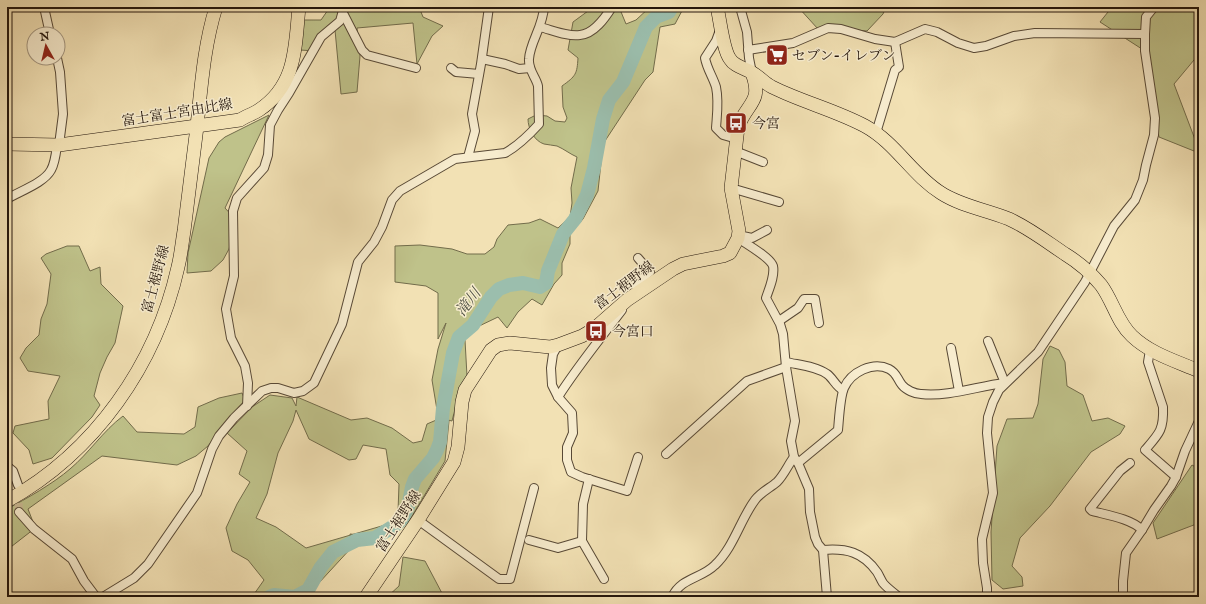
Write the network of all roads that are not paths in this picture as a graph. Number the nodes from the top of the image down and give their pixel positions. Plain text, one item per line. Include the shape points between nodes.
1 (44, 7) edge
2 (216, 7) edge
3 (299, 7) edge
4 (489, 7) edge
5 (544, 7) edge
6 (612, 7) edge
7 (717, 7) edge
8 (740, 7) edge
9 (1154, 7) edge
10 (343, 10) edge
11 (48, 26) edge
12 (540, 27) junction
13 (721, 27) junction
14 (1145, 34) junction
15 (895, 42) junction
16 (748, 50) junction
17 (482, 59) junction
18 (59, 66) edge
19 (416, 68) dead end
20 (451, 68) dead end
21 (530, 68) junction
22 (752, 73) junction
23 (479, 74) junction
24 (197, 125) junction
25 (876, 133) junction
26 (7, 144) edge
27 (58, 145) junction
28 (736, 145) junction
29 (468, 157) junction
30 (763, 162) dead end
31 (731, 188) junction
32 (7, 199) edge
33 (779, 202) dead end
34 (767, 230) dead end
35 (738, 236) junction
36 (638, 258) dead end
37 (1089, 273) junction
38 (632, 296) junction
39 (778, 321) junction
40 (819, 323) dead end
41 (988, 341) dead end
42 (558, 345) junction
43 (950, 348) dead end
44 (1150, 350) junction
45 (786, 364) junction
46 (1199, 371) edge
47 (1005, 383) junction
48 (843, 390) junction
49 (959, 391) junction
50 (558, 397) junction
51 (247, 406) junction
52 (1199, 421) edge
53 (666, 454) dead end
54 (638, 457) dead end
55 (796, 460) junction
56 (1130, 463) dead end
57 (7, 466) edge
58 (1176, 477) junction
59 (589, 479) junction
60 (18, 485) tunnel mouth
61 (534, 488) dead end
62 (7, 502) edge
63 (19, 512) tunnel mouth
64 (418, 520) junction
65 (1142, 530) junction
66 (529, 540) dead end
67 (582, 541) junction
68 (823, 550) junction
69 (604, 579) dead end
70 (96, 597) edge
71 (103, 597) edge
72 (366, 597) edge
73 (672, 597) edge
74 (827, 597) edge
75 (899, 597) edge
76 (987, 597) edge
77 (1123, 597) edge

1 - 11 street
2 - 24 main road, 富士裾野線 via 201,76
3 - 24 main road, 富士富士宮由比線 via 294,57 284,84 274,97 260,110 240,120
4 - 17 street
5 - 12 street
6 - 12 street via 595,28 580,35
7 - 13 main road
8 - 16 street via 747,32
9 - 14 street via 1146,17
10 - 19 street via 362,50 367,55
10 - 51 street via 340,21 321,37 278,110 270,126 268,155 264,168 237,198 233,211 234,276 226,309 231,338 245,366 248,383
12 - 21 street via 529,60
13 - 22 main road via 730,59 737,66
13 - 28 street via 705,58 718,102 716,128
14 - 15 street via 1035,34 1014,36 974,48 937,32 925,30
14 - 37 street via 1145,51 1155,118 1154,135 1143,180 1135,200 1114,226
15 - 16 street via 828,28 794,43
15 - 25 street via 899,67 895,70
16 - 22 street
17 - 21 street via 519,69
17 - 23 street
18 - 27 street via 63,114
20 - 23 street via 456,72
21 - 29 street via 538,86 539,124 528,136 505,152
22 - 25 main road via 771,86 852,119
22 - 28 main road via 757,91 740,121
23 - 29 street via 472,114 475,131
24 - 27 main road, 富士富士宮由比線
24 - 62 main road, 富士裾野線 via 178,266 151,347 116,405 93,433 42,479
25 - 37 main road via 928,184 942,194 1024,227 1080,264
26 - 27 main road, 富士富士宮由比線
27 - 32 street via 51,170 43,179
28 - 30 street
28 - 31 main road
29 - 51 street via 455,159 400,191 392,200 374,242 358,262 342,324 314,382 304,391 294,393 278,388 262,391
31 - 33 street
31 - 35 main road
34 - 35 street via 752,238
35 - 38 main road, 富士裾野線 via 730,253 683,264
35 - 39 street via 773,266 772,280 766,298
36 - 38 street via 650,272 636,284
37 - 44 main road via 1101,286 1131,336
37 - 47 street via 1038,352
38 - 42 main road, 富士裾野線 via 594,329
38 - 50 street
39 - 40 street via 798,308 804,299 810,298 815,299
39 - 45 street via 783,334
41 - 47 street
42 - 50 street via 553,354 551,368 552,385
42 - 64 main road, 富士裾野線 via 550,347 510,343 498,345 491,350 464,390 454,462
43 - 49 street
44 - 46 main road
44 - 58 street via 1148,362 1164,407 1164,414 1161,432 1145,450
45 - 48 street via 826,372
45 - 53 street via 747,381
45 - 55 street via 795,421 791,441
47 - 49 street
47 - 76 street via 993,402 988,417 987,434 993,493 982,539
48 - 49 street via 855,374 867,367 875,366 889,369 897,375 902,385 912,392 937,394
48 - 55 street via 838,430
50 - 59 street via 572,413 573,432 566,460 571,472
51 - 71 street via 219,436 197,493 148,564 134,578
52 - 58 street
54 - 59 street via 627,491
55 - 68 street via 809,489 815,537
55 - 73 street via 777,482 756,498 731,544 715,565 686,581
56 - 65 street via 1120,471 1090,508
57 - 60 street via 13,471
58 - 65 street
59 - 67 street via 583,504
61 - 64 street via 510,579 499,579
63 - 70 street via 40,534 72,559
64 - 72 main road, 富士裾野線
65 - 77 street via 1126,553
66 - 67 street via 558,548
67 - 69 street
68 - 74 street
68 - 75 street via 839,549 856,553 867,561 883,583

